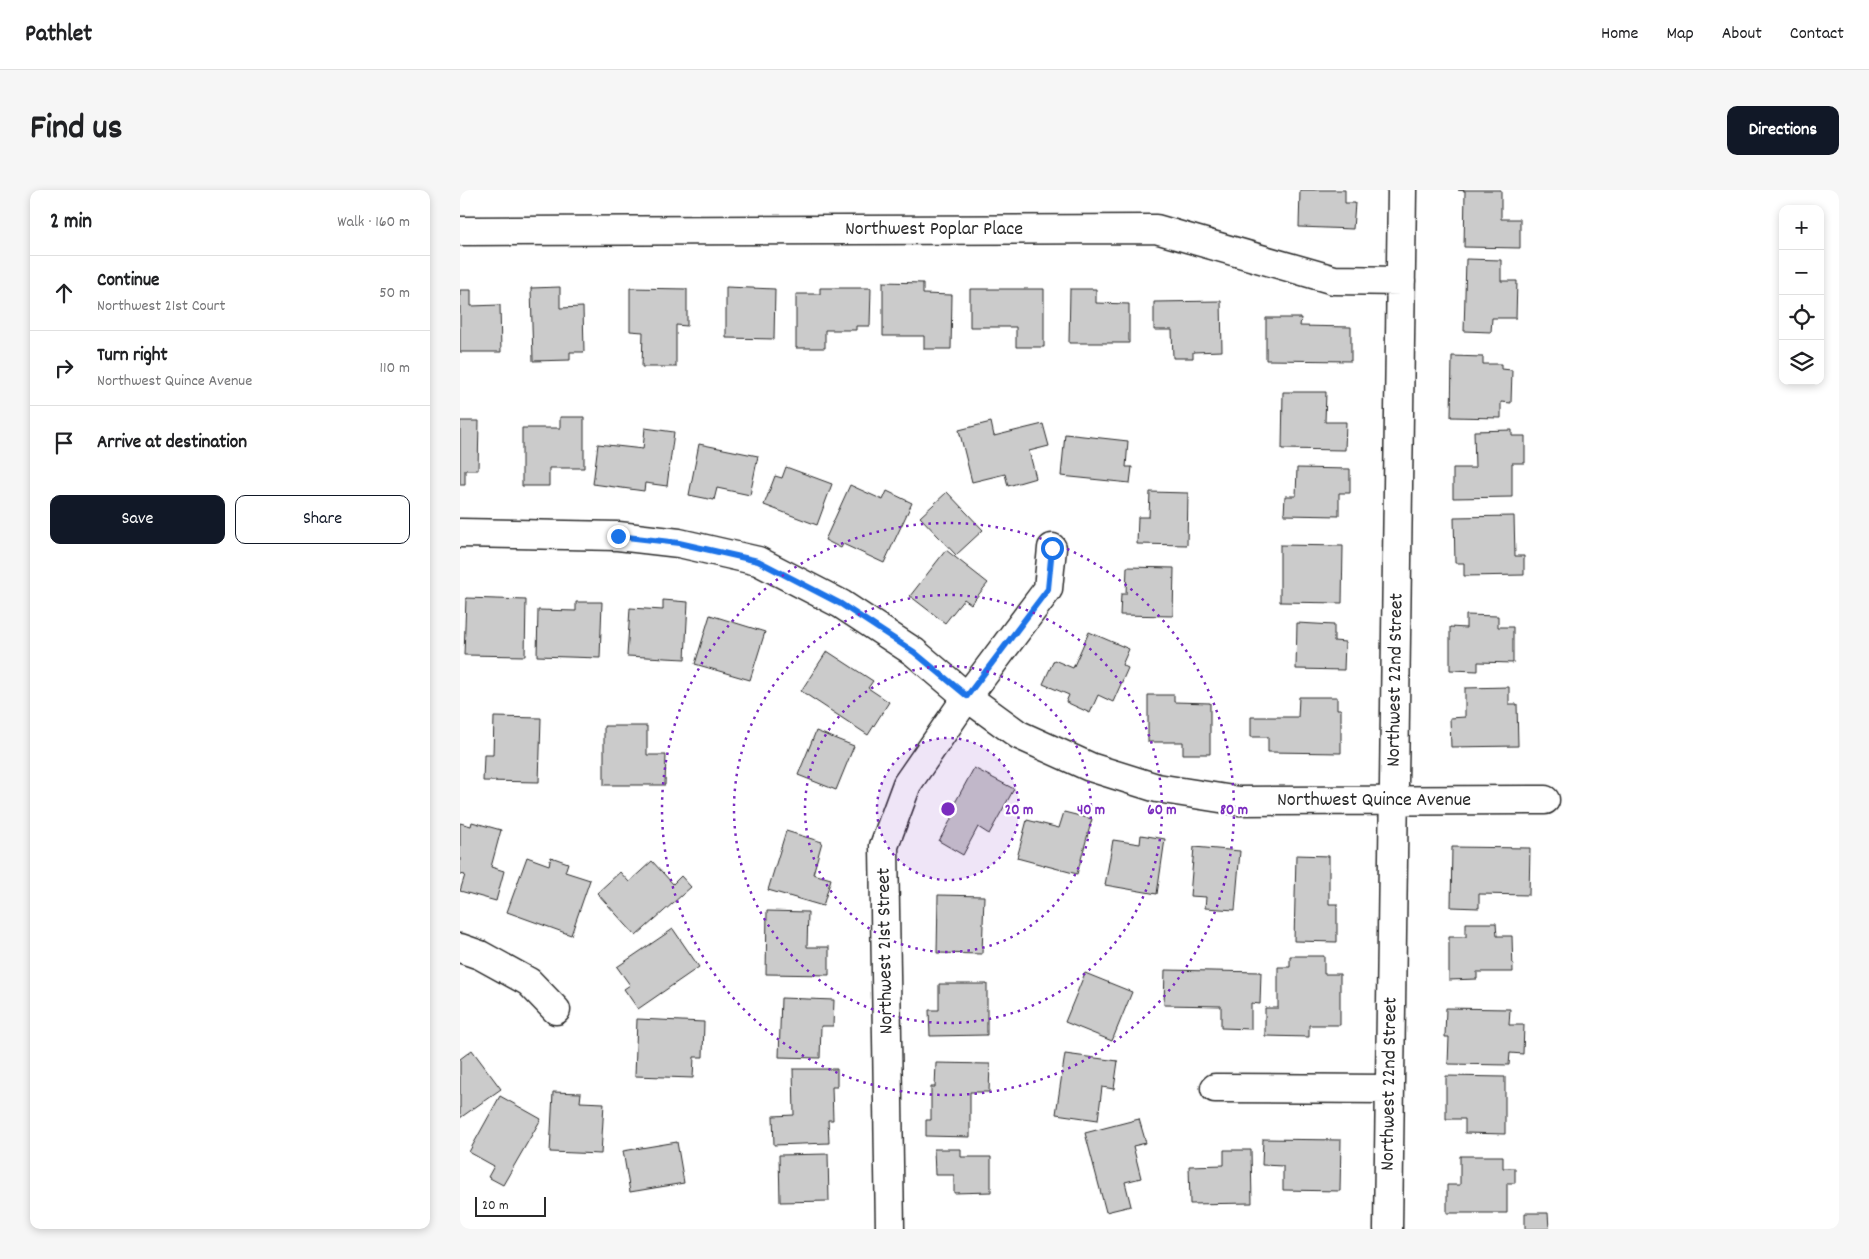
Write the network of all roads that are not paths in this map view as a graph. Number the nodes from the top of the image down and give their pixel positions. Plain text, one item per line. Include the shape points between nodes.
1 (1402, 190) edge
2 (460, 231) edge
3 (1401, 282) junction
4 (460, 533) edge
5 (1052, 548) dead end
6 (967, 696) junction
7 (1545, 800) dead end
8 (1395, 802) junction
9 (460, 948) edge
10 (556, 1010) dead end
11 (1214, 1088) dead end
12 (1389, 1089) junction
13 (890, 1229) edge
14 (1388, 1229) edge

1 - 3 street, Northwest 22nd Street
2 - 3 street, Northwest Poplar Place via 1156,229 1334,280
3 - 8 street, Northwest 22nd Street
4 - 6 street, Northwest Quince Avenue via 618,536 679,543 758,561 841,604 914,652
5 - 6 street, Northwest 21st Street via 1048,589
6 - 8 street, Northwest Quince Avenue via 1019,736 1090,767 1157,788 1239,801
6 - 13 street, Northwest 21st Street via 907,784 884,846
7 - 8 street, Northwest Quince Avenue
8 - 12 street, Northwest 22nd Street
9 - 10 street via 480,955 529,982
11 - 12 street
12 - 14 street, Northwest 22nd Street

